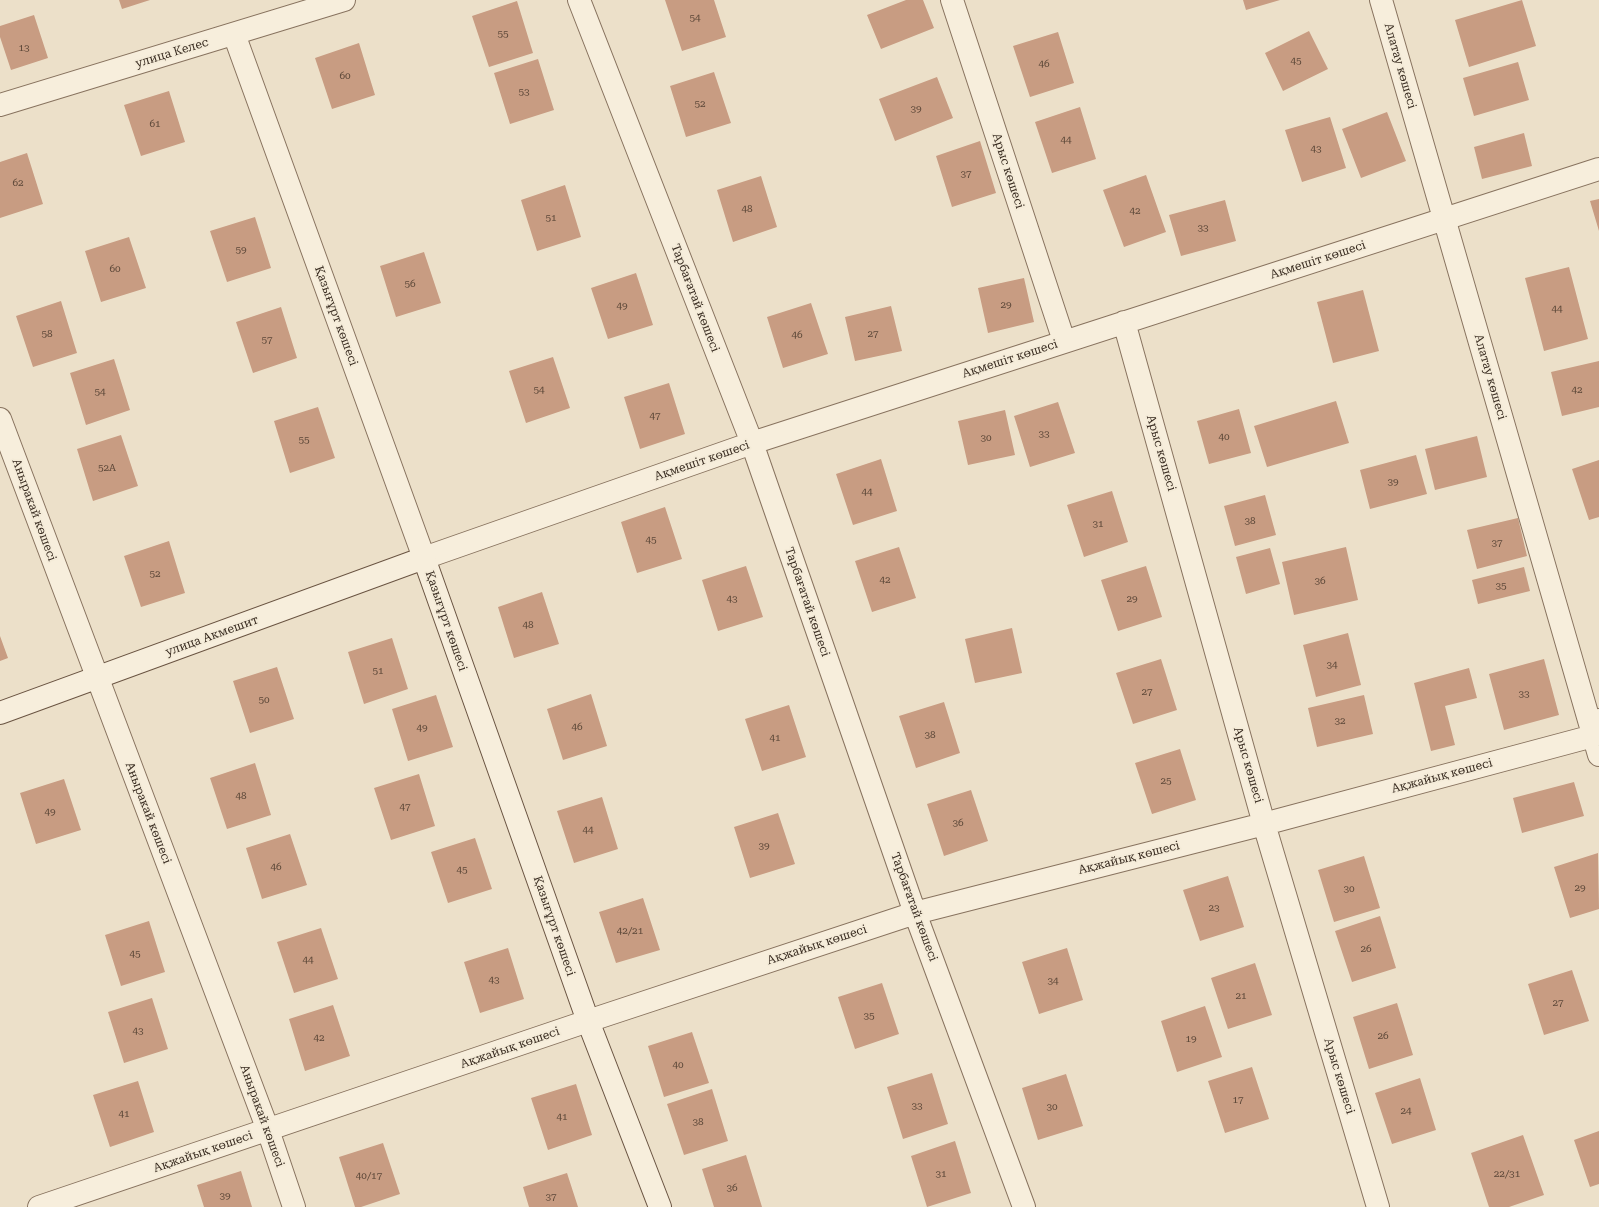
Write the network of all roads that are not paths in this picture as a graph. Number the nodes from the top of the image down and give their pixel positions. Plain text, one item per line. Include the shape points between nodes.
1 (344, 0) edge
2 (579, 0) edge
3 (952, 0) edge
4 (1381, 0) edge
5 (234, 34) junction
6 (0, 105) edge
7 (1599, 169) edge
8 (1445, 219) junction
9 (1124, 322) junction
10 (1064, 341) junction
11 (0, 419) edge
12 (752, 443) junction
13 (424, 558) junction
14 (97, 679) junction
15 (0, 714) edge
16 (1597, 737) edge
17 (1264, 824) junction
18 (915, 913) junction
19 (588, 1021) junction
20 (268, 1130) junction
21 (39, 1207) edge
22 (294, 1207) edge
23 (660, 1207) edge
24 (1024, 1207) edge
25 (1378, 1207) edge

1 - 5 street, улица Келеc
2 - 12 street, Тарбағатай көшесі
3 - 10 street, Арыс көшесі
4 - 8 street, Алатау көшесі
5 - 6 street, улица Келеc
5 - 13 street, Қазығұрт көшесі
7 - 8 street, Ақмешіт көшесі
8 - 9 street, Ақмешіт көшесі
8 - 16 street, Алатау көшесі
9 - 10 street, Ақмешіт көшесі
9 - 17 street, Арыс көшесі
10 - 12 street, Ақмешіт көшесі
11 - 14 street, Аныракай көшесі
12 - 13 street, Ақмешіт көшесі
12 - 18 street, Тарбағатай көшесі
13 - 14 street, улица Акмешит
13 - 19 street, Қазығұрт көшесі
14 - 15 street, улица Акмешит
14 - 20 street, Аныракай көшесі
16 - 17 street, Ақжайық көшесі
17 - 18 street, Ақжайық көшесі
17 - 25 street, Арыс көшесі
18 - 19 street, Ақжайық көшесі
18 - 24 street, Тарбағатай көшесі
19 - 20 street, Ақжайық көшесі
19 - 23 street, Қазығұрт көшесі
20 - 21 street, Ақжайық көшесі
20 - 22 street, Аныракай көшесі

